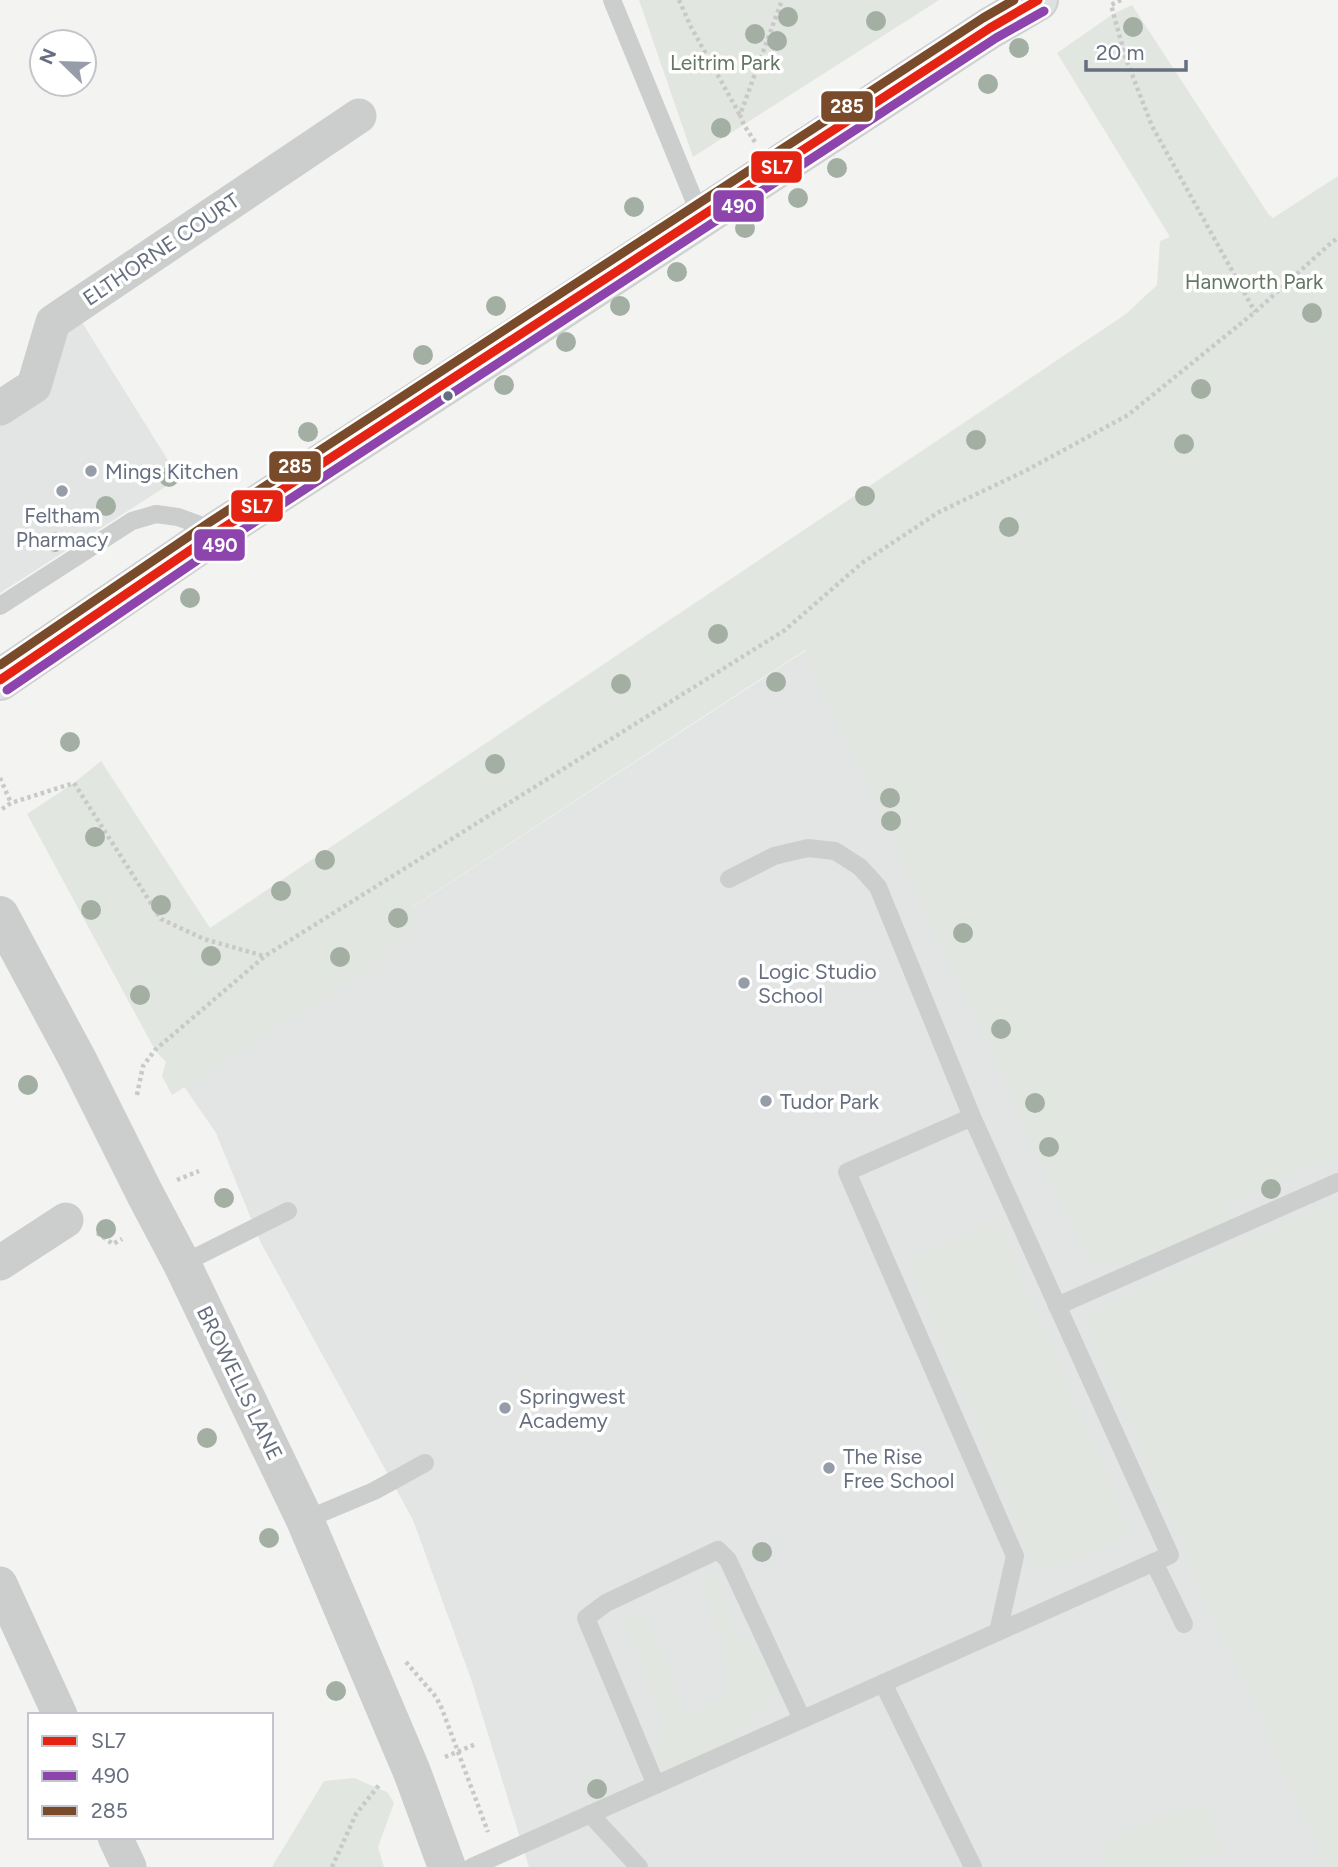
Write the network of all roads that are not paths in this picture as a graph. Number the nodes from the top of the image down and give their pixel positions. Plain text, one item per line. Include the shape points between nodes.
1 (612, 0) edge
2 (1038, 0) edge
3 (359, 116) dead end
4 (701, 216) junction
5 (0, 408) edge
6 (217, 531) junction
7 (0, 606) edge
8 (0, 680) edge
9 (729, 879) dead end
10 (0, 915) edge
11 (972, 1117) junction
12 (1338, 1182) edge
13 (288, 1211) dead end
14 (81, 1226) road end
15 (0, 1264) edge
16 (183, 1264) junction
17 (1057, 1306) junction
18 (425, 1463) dead end
19 (305, 1520) junction
20 (1154, 1562) junction
21 (0, 1584) edge
22 (1184, 1624) dead end
23 (998, 1632) junction
24 (883, 1683) junction
25 (59, 1713) edge
26 (802, 1719) junction
27 (656, 1785) junction
28 (590, 1814) junction
29 (117, 1839) edge
30 (129, 1867) edge
31 (447, 1867) edge
32 (472, 1867) edge
33 (639, 1867) edge
34 (973, 1867) edge

1 - 4 lane
2 - 4 main road
3 - 5 street, ELTHORNE COURT via 52,323 34,386
4 - 6 main road
6 - 7 lane via 156,514 132,520
6 - 8 main road
9 - 11 lane via 774,856 808,848 835,850 860,867 878,887
10 - 16 street, BROWELLS LANE
11 - 17 lane
11 - 23 lane via 847,1171 1016,1556
12 - 17 lane
13 - 16 lane
14 - 15 street
16 - 19 street, BROWELLS LANE
17 - 20 lane via 1170,1555
18 - 19 lane
19 - 31 street, BROWELLS LANE via 412,1772
20 - 22 lane
20 - 23 lane
21 - 25 street
23 - 24 lane
24 - 26 lane
24 - 34 lane
26 - 27 lane
26 - 27 lane via 728,1560 718,1549 606,1603 586,1619
27 - 28 lane
28 - 32 lane
28 - 33 lane
29 - 30 street

